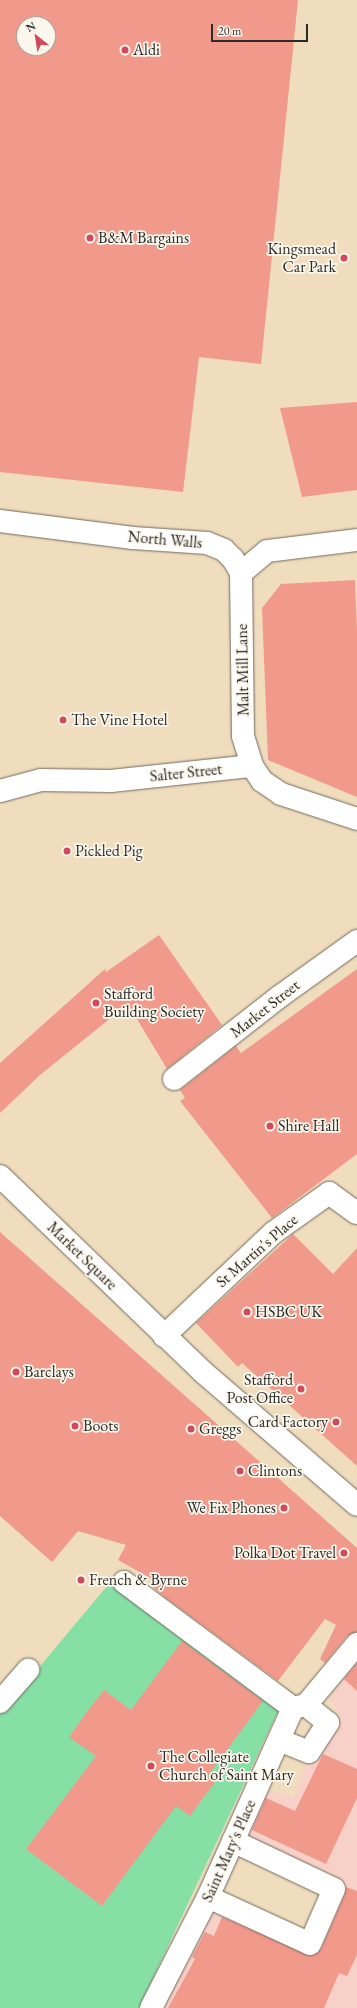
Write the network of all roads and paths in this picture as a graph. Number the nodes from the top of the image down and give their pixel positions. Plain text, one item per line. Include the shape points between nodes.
1 (0, 521) edge
2 (357, 540) edge
3 (241, 574) junction
4 (252, 766) junction
5 (0, 791) edge
6 (357, 819) edge
7 (357, 941) edge
8 (174, 1080) dead end
9 (0, 1176) edge
10 (357, 1213) edge
11 (164, 1336) junction
12 (357, 1505) edge
13 (124, 1582) dead end
14 (357, 1644) edge
15 (28, 1670) dead end
16 (0, 1702) edge
17 (300, 1706) junction
18 (279, 1740) junction
19 (233, 1841) junction
20 (208, 1897) junction
21 (151, 2008) edge

1 - 3 street, North Walls via 133,538 207,543 224,550 234,559
2 - 3 street via 267,551
3 - 4 street, Malt Mill Lane via 244,736
4 - 5 street, Salter Street via 111,781 41,780
4 - 6 street via 262,781 281,794
7 - 8 street, Market Street via 279,997
9 - 11 street, Market Square
10 - 11 street, St Martin's Place via 329,1193 273,1233
11 - 12 street, Market Square
13 - 17 street
14 - 17 street, Saint Mary's Place
15 - 16 street
17 - 18 street, Saint Mary's Place
17 - 18 street via 328,1723 309,1752
18 - 19 street, Saint Mary's Place
19 - 20 street, Saint Mary's Place
19 - 20 street via 334,1889 310,1944
20 - 21 street, Saint Mary's Place

